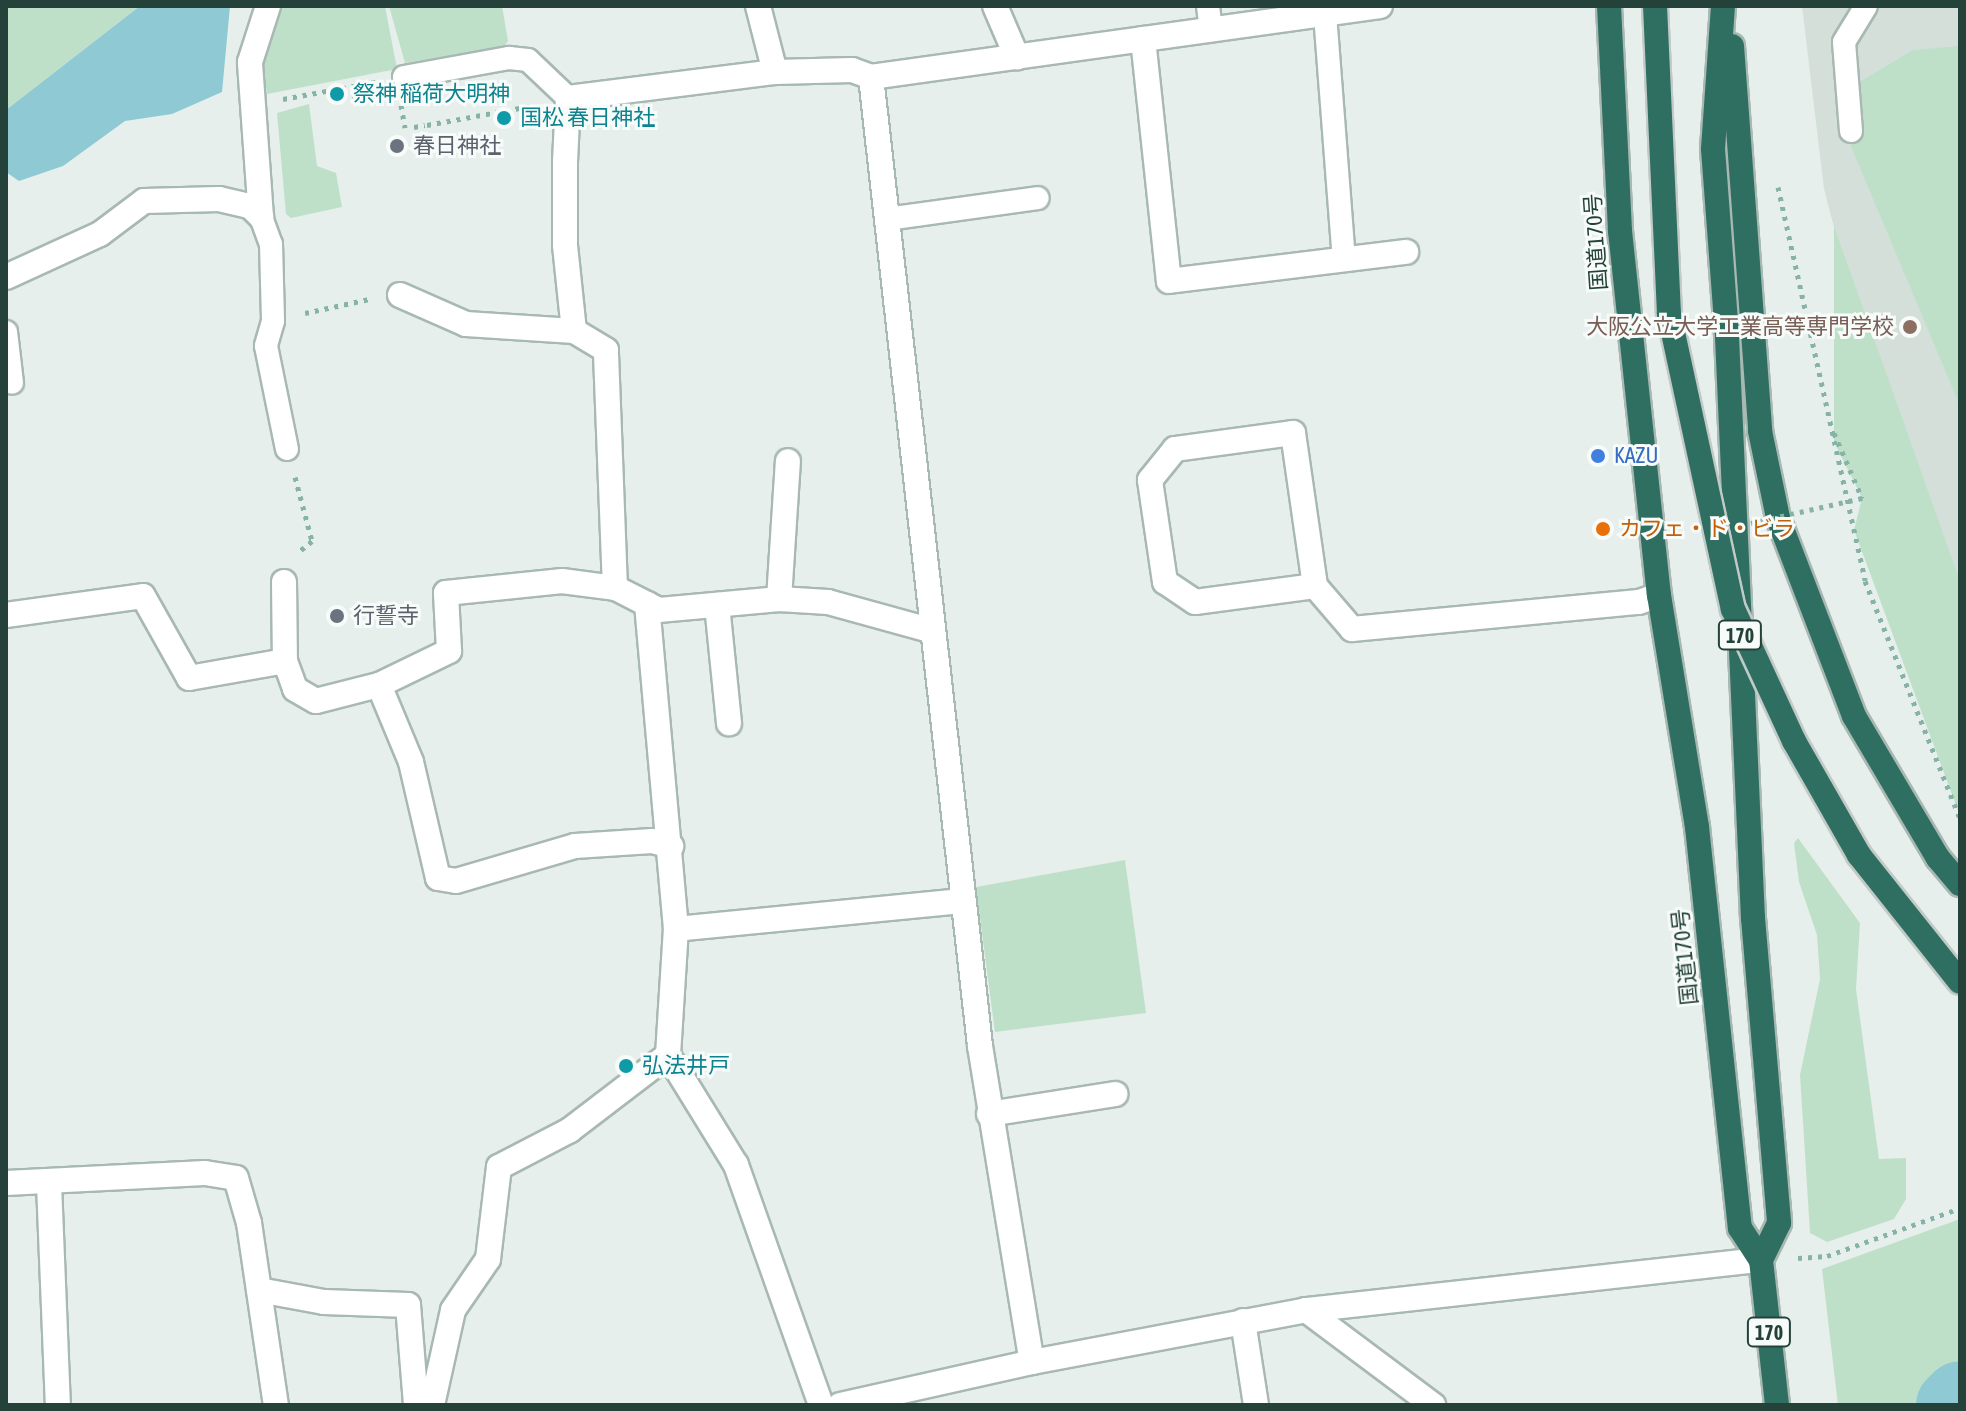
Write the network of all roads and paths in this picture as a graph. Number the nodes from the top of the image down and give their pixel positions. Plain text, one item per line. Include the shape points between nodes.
1 (268, 6) edge
2 (758, 6) edge
3 (995, 6) edge
4 (1609, 6) edge
5 (1655, 6) edge
6 (1723, 6) edge
7 (1730, 6) edge
8 (1866, 6) edge
9 (1874, 6) edge
10 (1367, 7) edge
11 (1325, 14) junction
12 (1210, 18) edge
13 (1143, 39) junction
14 (1017, 57) junction
15 (775, 72) junction
16 (404, 77) joint
17 (871, 77) junction
18 (568, 98) junction
19 (280, 100) dead end
20 (526, 107) dead end
21 (414, 127) dead end
22 (1851, 131) dead end
23 (1775, 175) dead end
24 (1038, 198) dead end
25 (261, 217) junction
26 (887, 219) junction
27 (1406, 252) dead end
28 (1344, 259) junction
29 (6, 277) edge
30 (400, 295) joint
31 (273, 321) junction
32 (574, 331) junction
33 (6, 332) edge
34 (12, 383) dead end
35 (1829, 421) junction
36 (287, 449) joint
37 (788, 461) dead end
38 (1751, 523) dead end
39 (284, 582) joint
40 (1315, 586) junction
41 (615, 588) junction
42 (1659, 595) junction
43 (779, 599) junction
44 (647, 604) junction
45 (717, 605) junction
46 (6, 615) edge
47 (933, 631) junction
48 (285, 661) junction
49 (379, 685) junction
50 (729, 723) dead end
51 (1960, 818) edge
52 (671, 846) junction
53 (1960, 884) edge
54 (963, 901) junction
55 (676, 929) junction
56 (1960, 982) edge
57 (668, 1055) junction
58 (1115, 1094) dead end
59 (989, 1114) junction
60 (6, 1183) edge
61 (49, 1184) junction
62 (1960, 1208) edge
63 (1761, 1260) junction
64 (259, 1290) junction
65 (1306, 1310) junction
66 (1243, 1321) junction
67 (1032, 1362) junction
68 (58, 1405) edge
69 (276, 1405) edge
70 (416, 1405) edge
71 (432, 1405) edge
72 (821, 1405) edge
73 (840, 1405) edge
74 (1256, 1405) edge
75 (1433, 1405) edge
76 (1777, 1405) edge

1 - 25 street via 250,62
2 - 15 street
3 - 14 street
4 - 42 highway, 国道170号 / 170 via 1620,231
5 - 56 highway, 170, bridge via 1669,314 1733,609 1794,741 1859,855
6 - 63 highway, 170 via 1713,149 1727,337 1753,918 1779,1223
7 - 53 highway via 1760,431 1778,518 1854,716 1938,858
8 - 9 lane
8 - 22 lane via 1844,42
10 - 11 street
11 - 12 street
11 - 28 lane
12 - 13 street
13 - 14 street
13 - 28 street via 1169,281
14 - 17 street
15 - 17 street via 852,70
15 - 18 street
16 - 18 lane via 528,60
16 - 19 path
17 - 26 street
18 - 32 street via 565,245
20 - 21 path
23 - 35 path
24 - 26 lane
25 - 29 street via 250,206 219,199 144,201 100,234
25 - 31 lane via 271,244
26 - 47 street
27 - 28 street
30 - 31 path
30 - 32 street via 466,324
31 - 36 lane via 266,346
32 - 41 street via 606,350
33 - 34 lane
35 - 38 path, bridge via 1862,498
35 - 51 path via 1865,581
36 - 39 path via 312,541 286,562
37 - 43 street
39 - 48 street
40 - 40 street via 1293,433 1175,449 1150,480 1165,582 1195,602
40 - 42 street via 1352,629 1639,602
41 - 44 street
41 - 49 street via 562,581 446,593 449,651
42 - 63 highway, 国道170号 / 170 via 1697,827 1740,1228
43 - 45 street
43 - 47 street via 828,602
44 - 45 street via 659,610
44 - 52 street
45 - 50 street
46 - 48 street via 143,596 189,678
47 - 54 street
48 - 49 street via 295,689 316,701
49 - 52 street via 411,762 438,878 456,881 575,846 652,841
52 - 55 street
54 - 55 street
54 - 59 street
55 - 57 street
57 - 71 street via 570,1130 499,1167 488,1259 453,1310
57 - 72 street via 736,1165
58 - 59 street
59 - 67 street
60 - 61 street
61 - 64 street via 205,1173 236,1178
61 - 68 street
62 - 63 path via 1827,1256
63 - 65 street
63 - 76 highway, 170
64 - 69 street
64 - 70 street via 324,1302 408,1305
65 - 66 street
65 - 75 street
66 - 67 street
66 - 74 street
67 - 73 street

